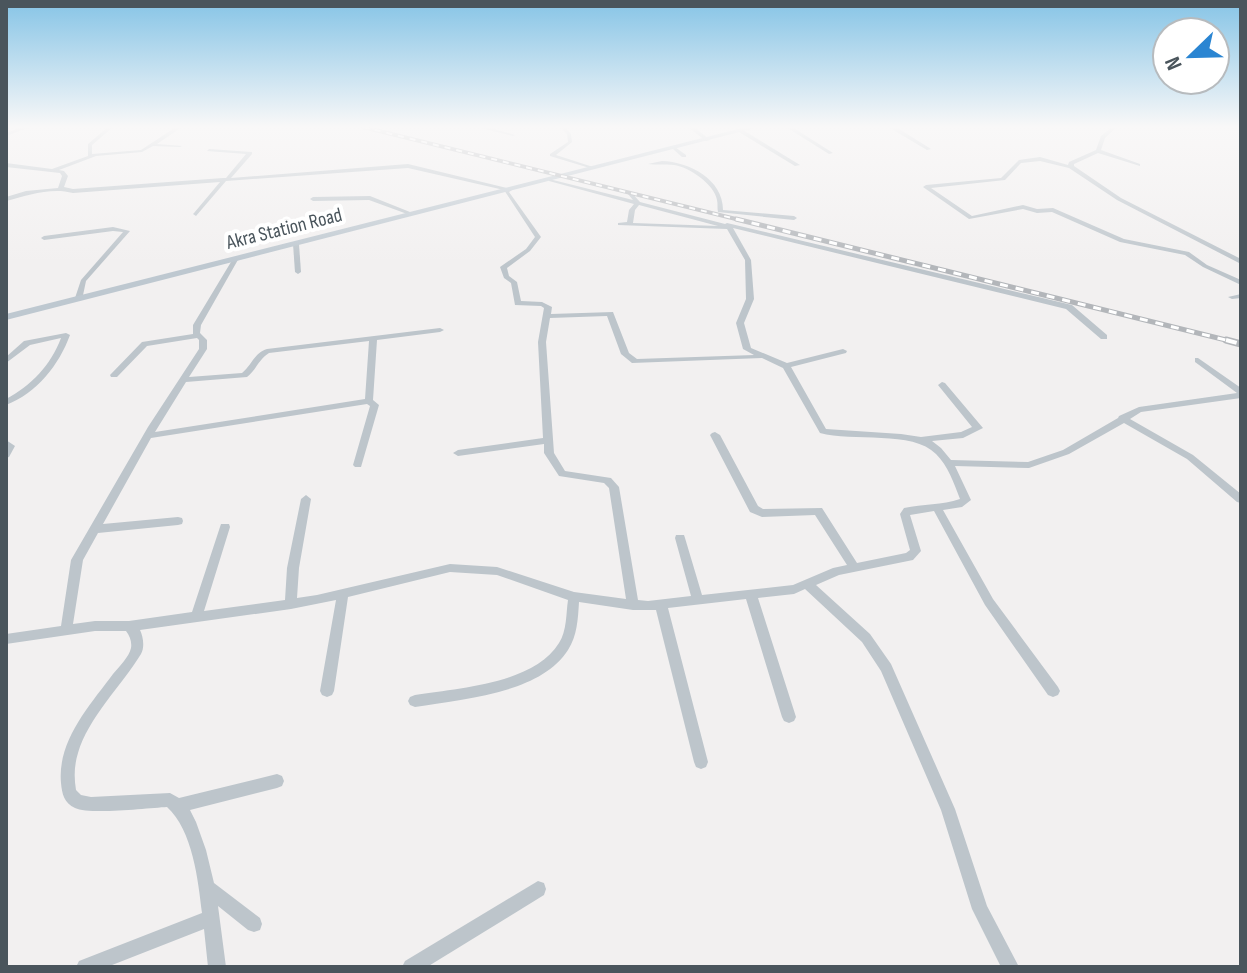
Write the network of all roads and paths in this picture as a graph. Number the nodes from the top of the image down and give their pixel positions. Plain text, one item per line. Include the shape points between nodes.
1 (60, 172) edge
2 (233, 172) edge
3 (322, 172) edge
4 (439, 172) edge
5 (576, 172) edge
6 (695, 172) edge
7 (1008, 172) edge
8 (1079, 172) edge
9 (227, 179) junction
10 (551, 180) junction
11 (63, 189) junction
12 (508, 190) junction
13 (635, 198) junction
14 (6, 199) edge
15 (313, 199) dead end
16 (196, 214) dead end
17 (412, 214) junction
18 (794, 218) dead end
19 (620, 224) dead end
20 (630, 224) junction
21 (728, 227) junction
22 (44, 238) dead end
23 (296, 244) junction
24 (1187, 253) junction
25 (1227, 253) junction
26 (236, 258) junction
27 (1241, 262) edge
28 (298, 272) dead end
29 (1241, 283) edge
30 (79, 298) junction
31 (547, 316) junction
32 (6, 317) edge
33 (440, 330) dead end
34 (198, 336) junction
35 (1104, 337) dead end
36 (373, 338) junction
37 (843, 351) dead end
38 (765, 358) junction
39 (1198, 360) dead end
40 (6, 361) edge
41 (786, 366) junction
42 (114, 375) dead end
43 (184, 380) junction
44 (942, 385) dead end
45 (1241, 393) edge
46 (369, 401) junction
47 (6, 402) edge
48 (1122, 418) junction
49 (715, 435) dead end
50 (148, 436) junction
51 (925, 439) junction
52 (548, 440) junction
53 (6, 443) edge
54 (458, 453) dead end
55 (6, 455) edge
56 (948, 463) junction
57 (358, 465) dead end
58 (306, 499) dead end
59 (1241, 499) edge
60 (936, 506) junction
61 (178, 521) dead end
62 (225, 527) dead end
63 (94, 529) junction
64 (680, 538) dead end
65 (854, 567) junction
66 (807, 584) junction
67 (343, 593) junction
68 (751, 595) junction
69 (574, 597) junction
70 (698, 601) junction
71 (291, 604) junction
72 (633, 605) junction
73 (661, 605) junction
74 (196, 617) junction
75 (129, 626) junction
76 (66, 630) junction
77 (6, 639) edge
78 (327, 691) dead end
79 (1053, 691) dead end
80 (415, 701) dead end
81 (789, 717) dead end
82 (701, 762) dead end
83 (277, 781) dead end
84 (181, 805) junction
85 (207, 888) junction
86 (538, 889) dead end
87 (211, 918) junction
88 (254, 924) dead end
89 (85, 967) edge
90 (217, 967) edge
91 (411, 967) edge
92 (1010, 967) edge

1 - 11 street
2 - 9 street
3 - 9 street
4 - 12 street
5 - 10 main road, Akra Station Road
6 - 18 street via 720,198 720,211
7 - 24 street via 1003,179 926,187 971,218 1023,207 1053,210 1122,241
8 - 25 street via 1119,199
9 - 11 street
9 - 16 street
10 - 12 main road, Akra Station Road
10 - 13 street
11 - 14 street
12 - 17 main road, Akra Station Road
12 - 31 street via 538,237 525,253 504,265 505,275 514,282 518,303 546,305
13 - 20 street
13 - 21 street
15 - 17 street via 365,197
17 - 23 main road, Akra Station Road
19 - 20 street
20 - 21 street
21 - 35 street via 743,226 1069,307
21 - 38 street via 748,260 750,299 740,323 746,346
22 - 30 street via 127,231 83,281
23 - 26 main road, Akra Station Road
23 - 28 street
24 - 25 street
24 - 29 street
25 - 27 street
26 - 30 main road, Akra Station Road
26 - 34 street via 197,325
30 - 32 main road, Akra Station Road
31 - 38 street via 610,314 625,354 635,361
31 - 52 street via 542,342
33 - 36 street
34 - 42 street via 145,344
34 - 43 street via 203,349
36 - 43 street via 267,351 244,375
36 - 46 street
37 - 41 street
38 - 41 street
39 - 45 street
40 - 47 street via 27,343 66,335 32,388
41 - 51 street via 823,431
43 - 50 street
44 - 51 street via 978,428
45 - 48 street via 1163,405
46 - 50 street
46 - 57 street via 375,405
48 - 56 street via 1066,452 1029,465
48 - 59 street via 1190,457
49 - 65 street via 750,505 762,513 818,511
50 - 63 street
51 - 56 street
52 - 54 street
52 - 72 street via 549,453 562,474 607,480 614,487
53 - 55 street
56 - 60 street via 966,500
58 - 71 street
60 - 65 street via 905,514 914,554
60 - 79 street via 989,602
61 - 63 street
62 - 74 street
63 - 76 street via 77,560
64 - 70 street
65 - 66 street
66 - 68 street
66 - 92 street via 866,638 886,668 948,809 980,909
67 - 69 street via 470,567
67 - 71 street
67 - 78 street
68 - 70 street
68 - 81 street
69 - 72 street
69 - 80 street via 563,648 530,674
70 - 73 street
71 - 74 street
72 - 73 street
73 - 82 street
74 - 75 street
75 - 76 street
75 - 84 street via 136,634 137,650 75,741 67,764 69,794 91,804 170,800
76 - 77 street
83 - 84 street
84 - 85 street
85 - 87 street
85 - 88 street
86 - 91 street
87 - 89 street
87 - 90 street

